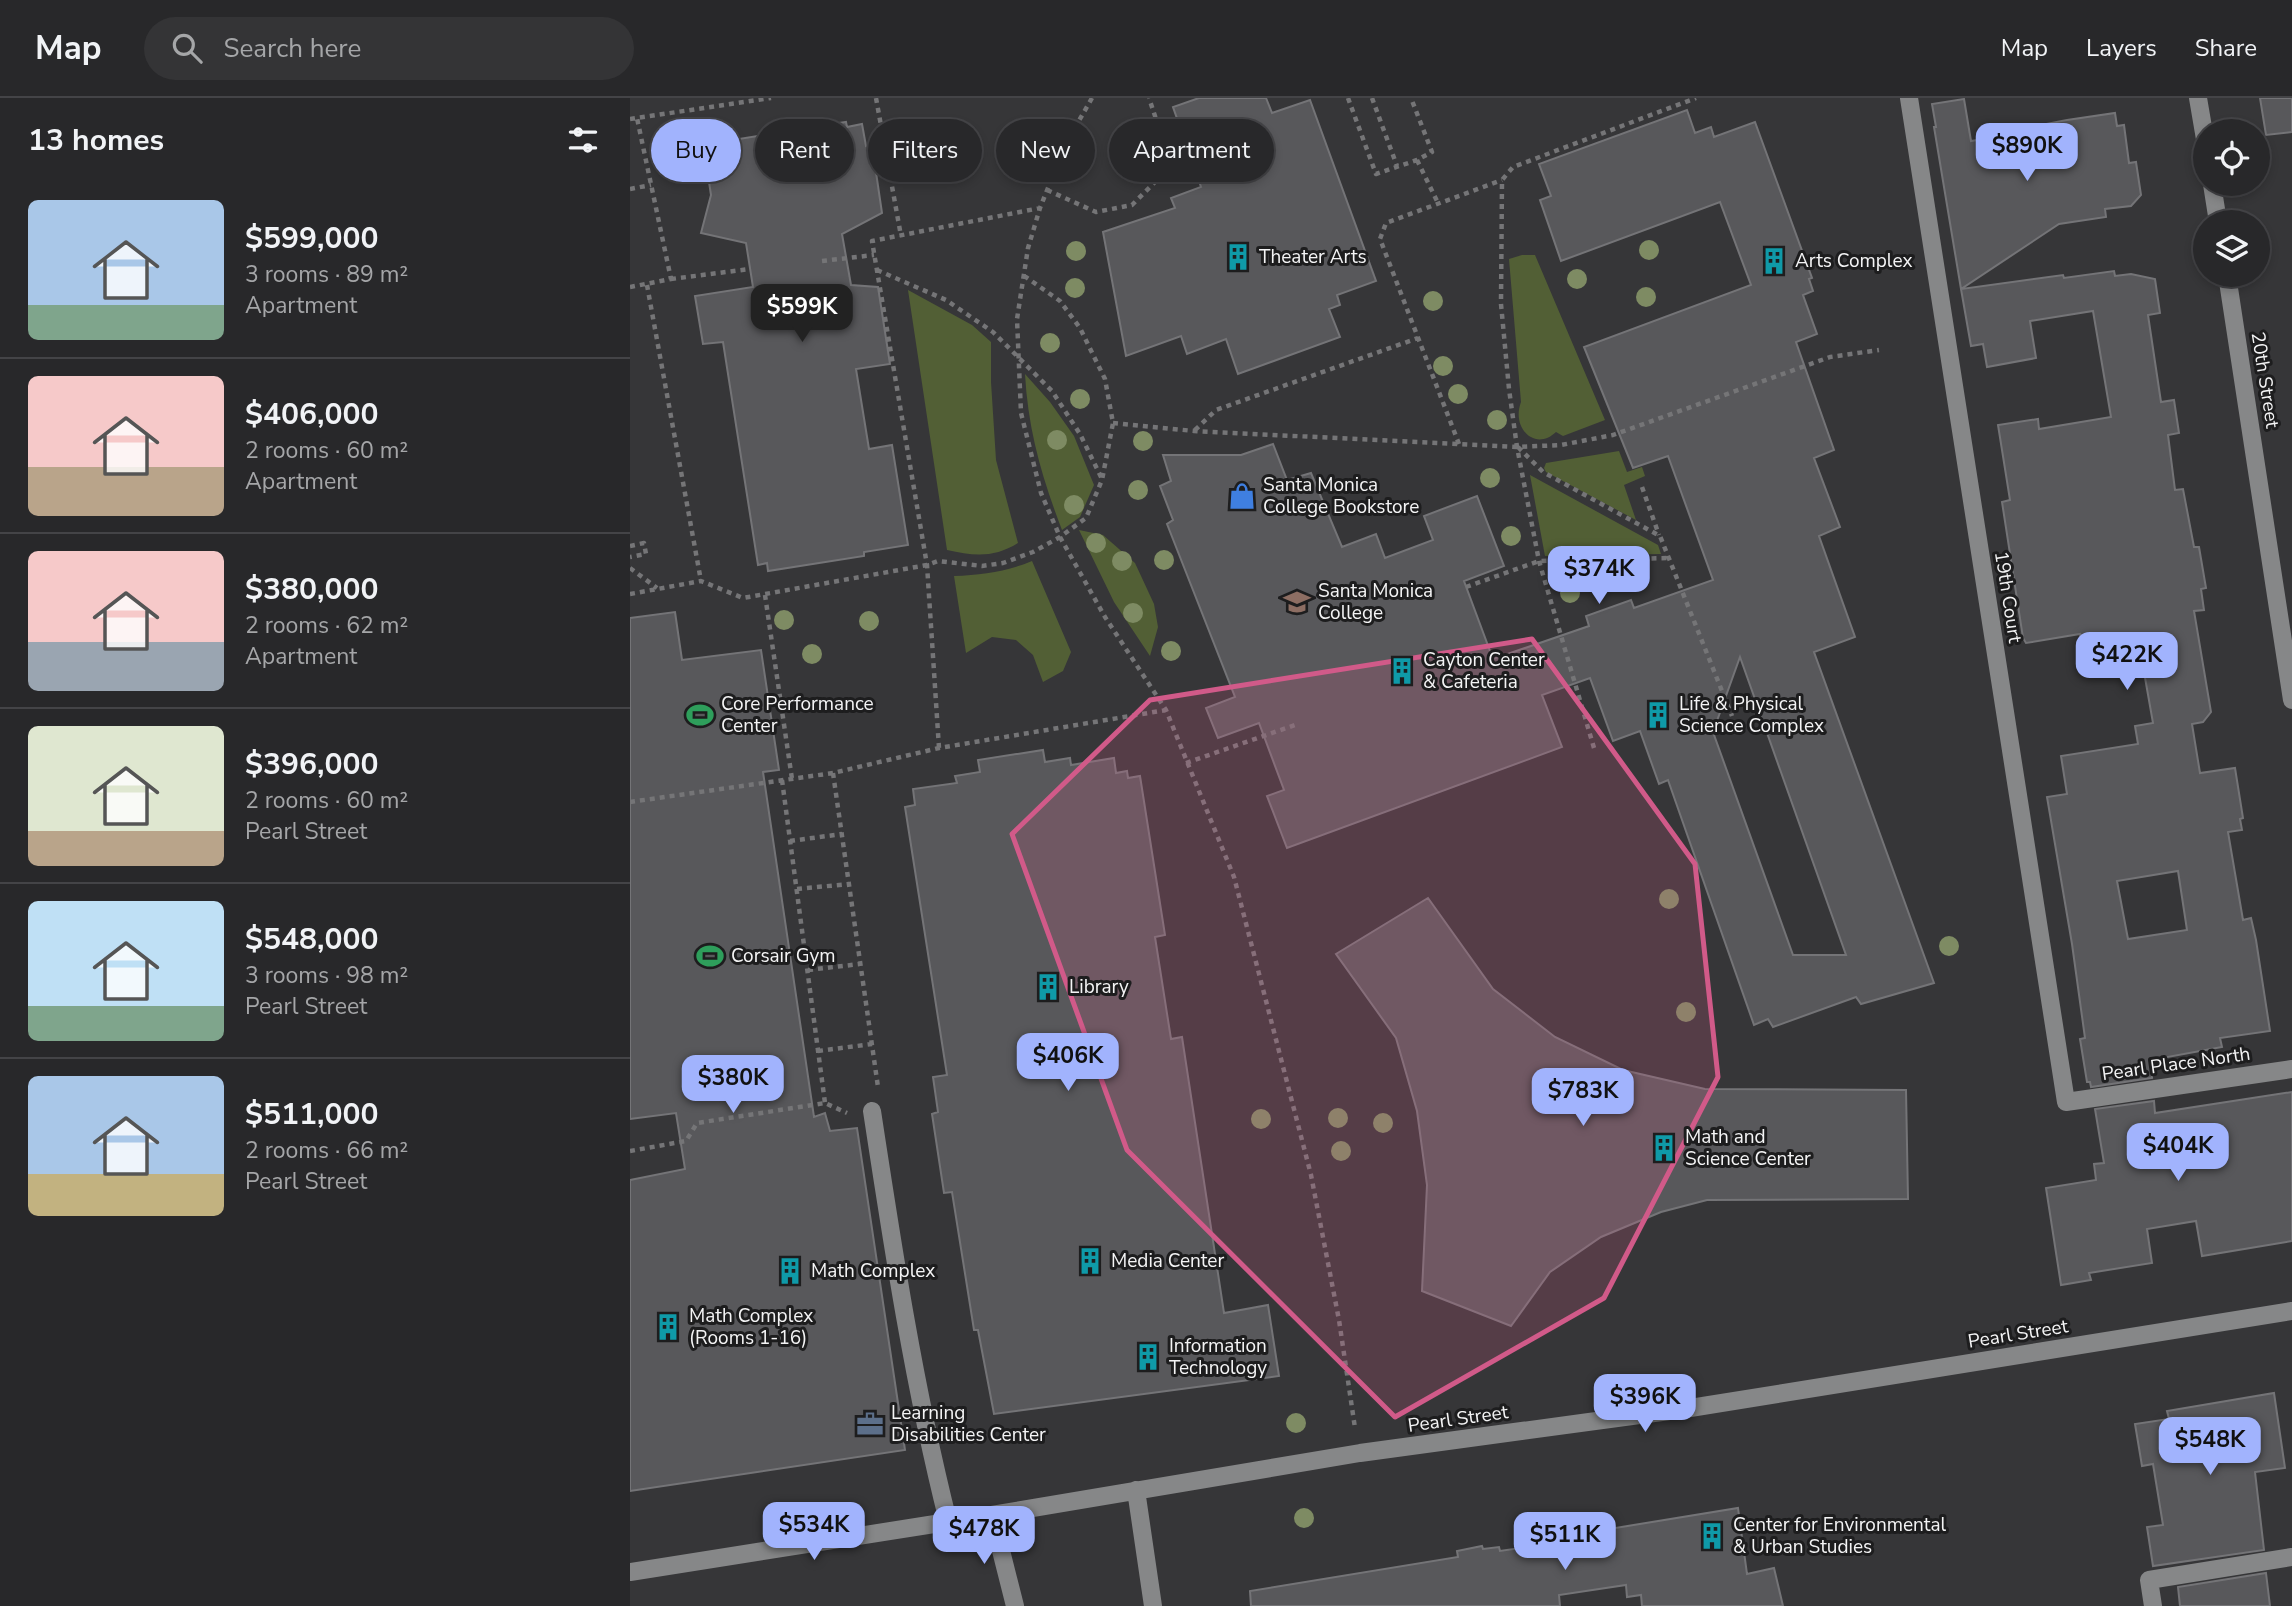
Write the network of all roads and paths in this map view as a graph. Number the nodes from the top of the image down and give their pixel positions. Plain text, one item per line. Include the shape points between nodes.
1 (771, 98) edge
2 (876, 98) edge
3 (1091, 98) edge
4 (1149, 98) edge
5 (1348, 98) edge
6 (1372, 98) edge
7 (1412, 98) edge
8 (1696, 98) edge
9 (1909, 98) edge
10 (2199, 98) edge
11 (637, 118) junction
12 (630, 119) edge
13 (2202, 119) edge
14 (1417, 160) junction
15 (1397, 166) junction
16 (1502, 180) junction
17 (651, 185) junction
18 (630, 189) edge
19 (1047, 190) junction
20 (1438, 203) junction
21 (1040, 208) junction
22 (901, 236) junction
23 (874, 255) junction
24 (822, 261) dead end
25 (750, 269) dead end
26 (877, 269) junction
27 (1023, 275) junction
28 (671, 279) junction
29 (647, 285) junction
30 (630, 287) edge
31 (2229, 287) edge
32 (1418, 338) junction
33 (1879, 350) dead end
34 (1018, 358) junction
35 (1113, 423) junction
36 (1194, 431) junction
37 (1459, 444) junction
38 (1517, 447) junction
39 (1102, 481) junction
40 (1642, 487) dead end
41 (1660, 536) junction
42 (1060, 537) junction
43 (630, 546) edge
44 (630, 557) edge
45 (1670, 558) junction
46 (1539, 561) junction
47 (927, 565) junction
48 (630, 568) edge
49 (701, 581) junction
50 (1466, 587) dead end
51 (658, 589) junction
52 (630, 594) edge
53 (765, 595) junction
54 (2292, 700) edge
55 (1166, 710) junction
56 (1732, 716) dead end
57 (1295, 725) dead end
58 (939, 748) junction
59 (1594, 748) dead end
60 (1186, 763) junction
61 (833, 773) junction
62 (793, 779) junction
63 (782, 780) junction
64 (630, 802) edge
65 (842, 834) junction
66 (790, 841) junction
67 (849, 884) junction
68 (797, 889) junction
69 (860, 964) junction
70 (808, 970) junction
71 (872, 1044) junction
72 (818, 1051) junction
73 (2292, 1069) edge
74 (2066, 1101) joint
75 (825, 1103) junction
76 (872, 1111) junction
77 (630, 1152) edge
78 (2292, 1311) edge
79 (1360, 1453) junction
80 (1136, 1490) junction
81 (992, 1515) junction
82 (948, 1521) junction
83 (2292, 1558) edge
84 (630, 1572) edge
85 (1015, 1606) edge
86 (1153, 1606) edge
87 (2153, 1606) edge

1 - 11 path
2 - 22 path
3 - 19 path
4 - 19 path via 1162,137 1158,179 1132,205 1096,212
5 - 15 path via 1376,174
6 - 15 path
7 - 14 path via 1432,152
8 - 16 path via 1513,167
9 - 74 street, 19th Court
10 - 13 street
11 - 12 path
11 - 17 path
14 - 15 path
14 - 20 path
16 - 20 path
16 - 38 path via 1501,304
17 - 18 path
17 - 28 path
19 - 21 path
20 - 32 path via 1386,223 1380,239
21 - 22 path
21 - 27 path
22 - 23 path via 872,241
23 - 24 path
23 - 26 path
25 - 28 path
26 - 34 path via 946,300 993,332
26 - 47 path
27 - 34 path
27 - 35 path via 1060,301 1080,328 1105,379
28 - 29 path
29 - 30 path
29 - 49 path
31 - 54 street, 20th Street
32 - 36 path via 1216,410
32 - 37 path
33 - 38 path via 1830,357 1613,435
34 - 39 path via 1052,391 1080,434
34 - 42 path via 1021,413 1041,493
35 - 36 path
35 - 39 path
36 - 37 path
37 - 38 path
38 - 41 path via 1543,472
38 - 46 path
39 - 42 path via 1086,518
40 - 41 path
41 - 45 path
42 - 47 path via 1003,563 982,566 938,561
42 - 55 path
43 - 44 path via 644,543 646,554
45 - 46 path
45 - 56 path
46 - 50 path
46 - 59 path
47 - 53 path
47 - 58 path
48 - 51 path
49 - 51 path
49 - 53 path via 743,598
51 - 52 path
53 - 62 path
55 - 58 path
55 - 60 path
57 - 60 path
58 - 61 path
60 - 79 path via 1234,877 1311,1175
61 - 62 path
61 - 65 path
62 - 63 path
63 - 64 path
63 - 66 path
65 - 66 path
65 - 67 path
66 - 68 path
67 - 68 path
67 - 69 path
68 - 70 path
69 - 70 path
69 - 71 path
70 - 72 path
71 - 72 path
71 - 76 path via 879,1093
72 - 75 path
73 - 74 street, Pearl Place North
75 - 76 path via 845,1113
75 - 77 path via 697,1123 685,1141
76 - 82 street via 901,1300
78 - 79 street, Pearl Street via 1684,1409
79 - 80 street, Pearl Street
80 - 81 street, Pearl Street
80 - 86 street
81 - 82 street, Pearl Street
81 - 85 street
82 - 84 street, Pearl Street
83 - 87 street via 2149,1580

